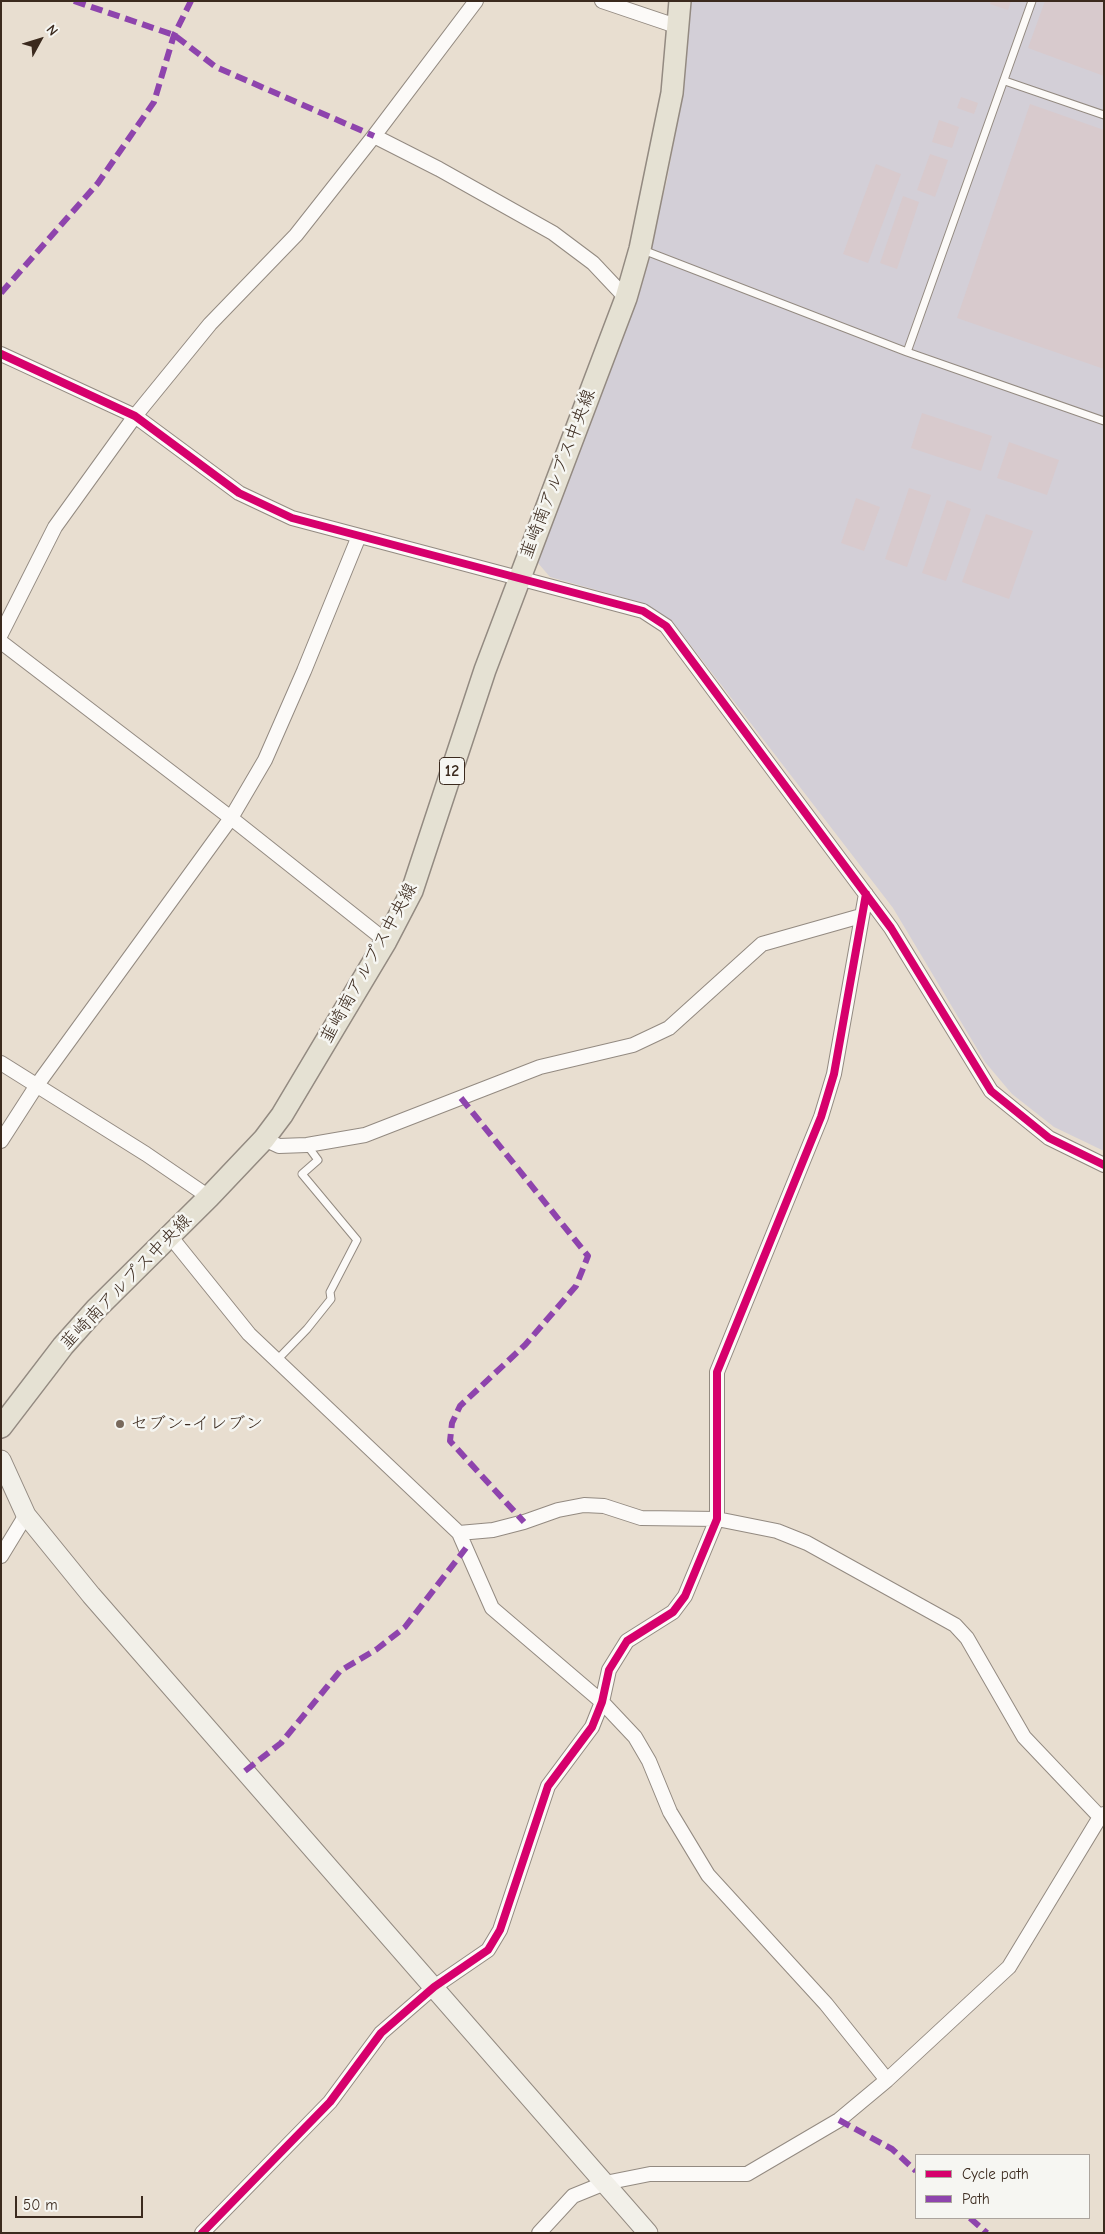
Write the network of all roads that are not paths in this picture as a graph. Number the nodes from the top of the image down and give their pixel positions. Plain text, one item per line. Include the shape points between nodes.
1 (476, 1) edge
2 (602, 1) edge
3 (680, 1) edge
4 (1032, 1) edge
5 (680, 27) junction
6 (1005, 81) junction
7 (1104, 115) edge
8 (374, 136) junction
9 (640, 249) junction
10 (626, 298) junction
11 (907, 352) junction
12 (1, 354) edge
13 (135, 416) junction
14 (1104, 421) edge
15 (359, 536) junction
16 (519, 578) junction
17 (1, 634) edge
18 (1, 642) edge
19 (232, 818) junction
20 (866, 894) junction
21 (861, 916) junction
22 (386, 940) junction
23 (1, 1063) edge
24 (37, 1085) junction
25 (264, 1139) junction
26 (1, 1141) edge
27 (307, 1145) junction
28 (1104, 1164) edge
29 (209, 1197) junction
30 (170, 1236) junction
31 (277, 1360) junction
32 (1, 1427) edge
33 (1, 1460) edge
34 (26, 1515) junction
35 (717, 1519) junction
36 (459, 1533) junction
37 (1, 1556) edge
38 (602, 1702) junction
39 (1102, 1816) edge
40 (434, 1987) junction
41 (887, 2080) junction
42 (605, 2182) junction
43 (202, 2233) edge
44 (539, 2233) edge
45 (648, 2233) edge

1 - 8 street
2 - 5 street
3 - 5 main road, 韮崎南アルプス中央線 / 12
4 - 6 lane
5 - 9 main road, 韮崎南アルプス中央線 / 12 via 672,93
6 - 7 lane
6 - 11 lane
8 - 10 street via 553,233 593,263
8 - 13 street via 296,236 210,324
9 - 10 main road, 韮崎南アルプス中央線 / 12
9 - 11 lane
10 - 16 main road, 韮崎南アルプス中央線 / 12
11 - 14 lane
12 - 13 street
13 - 15 street via 239,492 292,518
13 - 17 street via 55,527
15 - 16 street
15 - 19 street via 265,760
16 - 20 street via 643,611 666,626
16 - 22 main road, 韮崎南アルプス中央線 / 12 via 412,891
18 - 19 street
19 - 22 street
19 - 24 street
20 - 21 street
20 - 28 street via 891,928 991,1090 1049,1138
21 - 27 street via 762,944 669,1028 633,1045 540,1068 365,1135
21 - 35 street via 834,1074 821,1117 717,1372
22 - 25 main road, 韮崎南アルプス中央線 / 12 via 282,1115
23 - 24 street
24 - 26 street
24 - 29 street
25 - 27 street via 279,1146
25 - 29 main road, 韮崎南アルプス中央線 / 12
27 - 31 lane via 318,1160 302,1174 357,1240 330,1292 331,1299
29 - 30 main road, 韮崎南アルプス中央線 / 12
30 - 31 street via 249,1334
30 - 32 main road, 韮崎南アルプス中央線 / 12 via 63,1346
31 - 36 street
33 - 34 street
34 - 37 street
34 - 40 street via 91,1596
35 - 36 street via 641,1518 604,1506 584,1505 493,1530
35 - 38 street via 685,1596 673,1612 627,1641 609,1670
35 - 39 street via 777,1531 806,1542 955,1625 967,1638 1024,1737
36 - 38 street via 492,1608
38 - 40 street via 592,1727 548,1786 500,1930 488,1950
38 - 41 street via 635,1737 649,1761 670,1812 708,1875 826,2004
39 - 41 street via 1009,1967
40 - 42 street
40 - 43 street via 381,2033 330,2102
41 - 42 street via 839,2120 747,2174 650,2174
42 - 44 street via 573,2196
42 - 45 street

